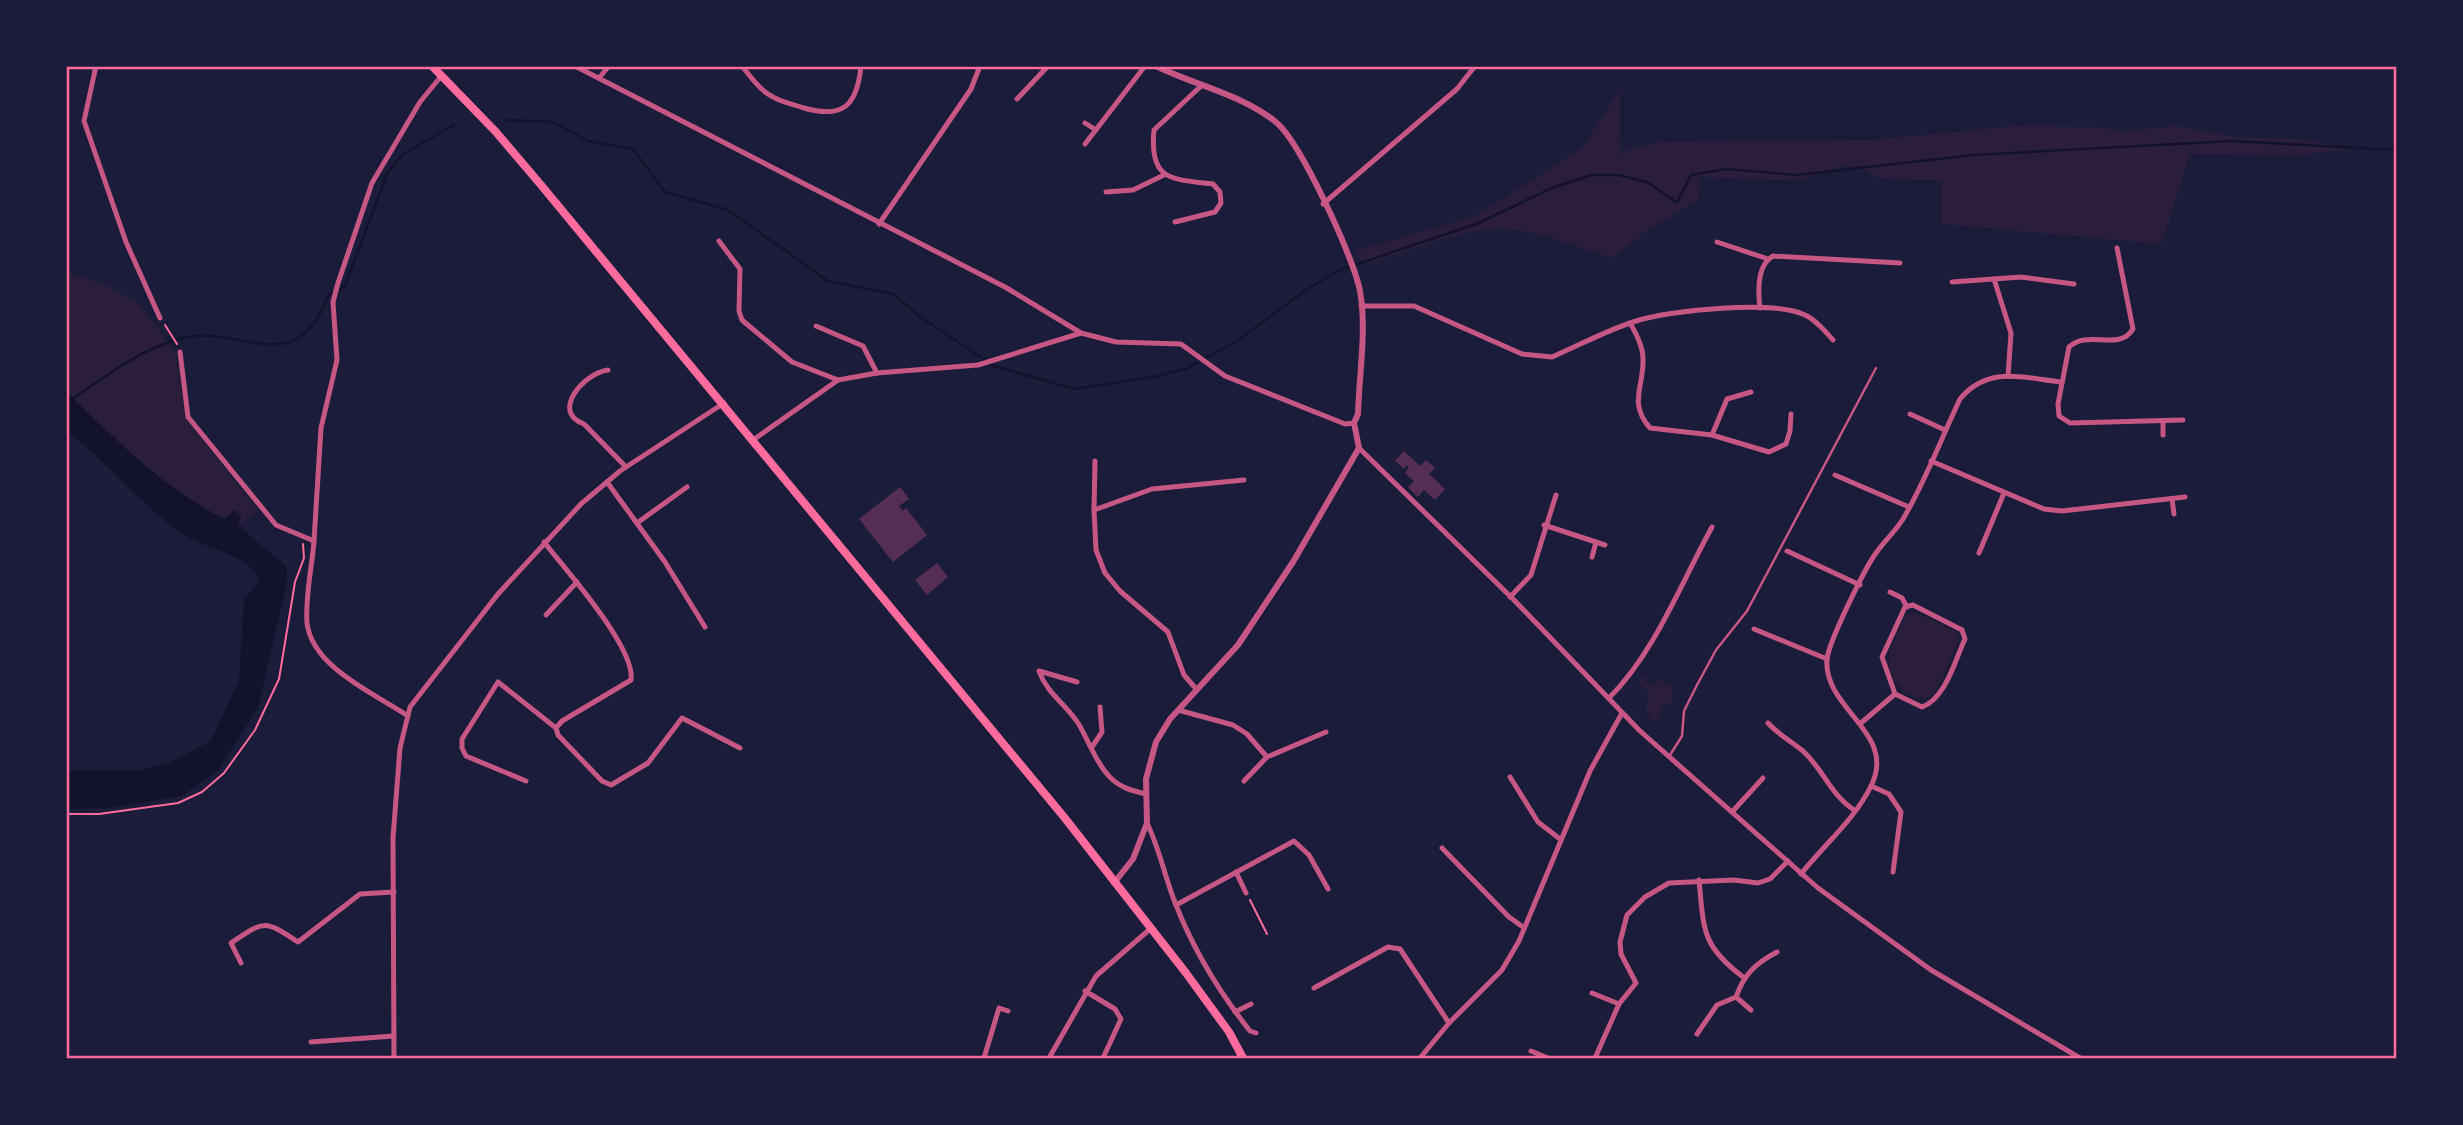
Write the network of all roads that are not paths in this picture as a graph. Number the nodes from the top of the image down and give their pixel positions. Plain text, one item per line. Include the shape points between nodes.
1 (96, 66) edge
2 (432, 66) edge
3 (575, 66) edge
4 (608, 66) edge
5 (742, 66) edge
6 (862, 66) edge
7 (980, 66) edge
8 (1048, 66) edge
9 (1146, 66) edge
10 (1156, 66) edge
11 (1475, 66) edge
12 (442, 75) junction
13 (599, 78) junction
14 (1201, 86) junction
15 (1017, 99) dead end
16 (1085, 123) dead end
17 (1096, 130) junction
18 (1085, 144) dead end
19 (1164, 175) junction
20 (1106, 192) dead end
21 (1324, 204) junction
22 (1175, 222) dead end
23 (880, 224) junction
24 (719, 240) dead end
25 (1717, 242) dead end
26 (2116, 247) dead end
27 (1768, 259) junction
28 (1900, 263) dead end
29 (1994, 279) junction
30 (1952, 282) dead end
31 (2074, 284) dead end
32 (1361, 306) junction
33 (1760, 308) junction
34 (160, 318) road end
35 (1630, 323) junction
36 (816, 326) dead end
37 (1081, 333) junction
38 (1833, 340) dead end
39 (179, 349) road end
40 (1876, 368) dead end
41 (608, 370) dead end
42 (877, 373) junction
43 (2008, 376) junction
44 (838, 380) junction
45 (2062, 382) junction
46 (1751, 391) dead end
47 (724, 403) junction
48 (1791, 414) dead end
49 (1910, 414) dead end
50 (2183, 420) dead end
51 (2163, 421) junction
52 (1354, 423) junction
53 (1945, 430) junction
54 (1712, 435) junction
55 (2164, 435) dead end
56 (753, 440) junction
57 (1359, 448) junction
58 (1096, 461) dead end
59 (1931, 461) junction
60 (626, 467) junction
61 (1835, 475) dead end
62 (1244, 480) dead end
63 (607, 482) junction
64 (687, 487) dead end
65 (2004, 493) junction
66 (1556, 495) dead end
67 (2185, 497) dead end
68 (2172, 499) junction
69 (1909, 507) junction
70 (1094, 510) junction
71 (2174, 514) dead end
72 (637, 523) junction
73 (1544, 525) junction
74 (1712, 527) dead end
75 (314, 541) junction
76 (544, 542) junction
77 (1596, 542) junction
78 (1605, 545) dead end
79 (1787, 551) dead end
80 (1979, 553) dead end
81 (1592, 557) dead end
82 (577, 582) junction
83 (1860, 585) junction
84 (1890, 592) dead end
85 (1510, 597) junction
86 (1907, 607) junction
87 (546, 615) dead end
88 (705, 627) dead end
89 (1754, 629) dead end
90 (1827, 659) junction
91 (1077, 682) dead end
92 (1196, 690) junction
93 (1895, 694) junction
94 (1609, 698) junction
95 (1100, 706) dead end
96 (1178, 710) junction
97 (1622, 713) junction
98 (408, 716) junction
99 (1768, 723) dead end
100 (1861, 723) junction
101 (556, 728) junction
102 (1326, 732) dead end
103 (1092, 747) junction
104 (740, 748) dead end
105 (1670, 756) junction
106 (1267, 757) junction
107 (1510, 777) dead end
108 (1763, 778) dead end
109 (1244, 780) dead end
110 (526, 782) dead end
111 (1871, 786) junction
112 (1146, 794) junction
113 (1854, 810) junction
114 (1732, 812) junction
115 (1147, 823) junction
116 (1560, 839) junction
117 (1441, 848) dead end
118 (1788, 861) junction
119 (1236, 872) junction
120 (1893, 872) dead end
121 (1801, 874) junction
122 (1699, 880) junction
123 (1114, 883) junction
124 (1328, 889) dead end
125 (394, 892) junction
126 (1246, 893) road end
127 (1176, 905) junction
128 (1523, 927) junction
129 (1150, 929) junction
130 (1777, 952) dead end
131 (241, 963) dead end
132 (1743, 977) junction
133 (1314, 988) dead end
134 (1085, 991) junction
135 (1592, 993) dead end
136 (1736, 997) junction
137 (1251, 1004) dead end
138 (1619, 1004) junction
139 (1751, 1010) dead end
140 (1008, 1011) dead end
141 (1235, 1012) junction
142 (1449, 1023) junction
143 (1256, 1033) dead end
144 (1697, 1034) dead end
145 (394, 1036) junction
146 (311, 1042) dead end
147 (1531, 1051) dead end
148 (394, 1059) edge
149 (984, 1059) edge
150 (1049, 1059) edge
151 (1103, 1059) edge
152 (1243, 1059) edge
153 (1420, 1059) edge
154 (1548, 1059) edge
155 (1595, 1059) edge
156 (2080, 1059) edge

1 - 34 street via 84,121 126,242
2 - 12 highway
3 - 13 street
4 - 13 street
5 - 6 street via 770,96 826,114 836,113 851,101
7 - 23 street via 971,89
8 - 15 street
9 - 17 street
10 - 14 street
11 - 21 street via 1457,89
12 - 47 highway via 496,132
12 - 75 street via 420,102 372,183 338,283 333,302 337,360 321,428
13 - 23 street
14 - 19 street via 1154,130 1155,157
14 - 21 street via 1278,124 1300,155
16 - 17 street
17 - 18 street
19 - 20 street via 1133,190
19 - 22 street via 1213,184 1220,192 1221,203 1215,212
21 - 32 street via 1354,271
23 - 37 street via 1005,287
24 - 44 street via 740,268 742,320 792,362
25 - 27 street
26 - 45 street via 2133,330 2120,340 2073,343 2067,351
27 - 28 street via 1782,255
27 - 33 street via 1761,275
29 - 30 street
29 - 31 street via 2021,277
29 - 43 street via 2011,333
32 - 35 street via 1414,306 1522,354 1541,357 1552,357
32 - 52 street
33 - 35 street
33 - 38 street via 1809,317
35 - 54 street via 1643,360 1637,403 1643,421 1660,431
36 - 42 street via 863,346
37 - 42 street via 982,364
37 - 52 street via 1116,342 1181,344 1225,376 1345,424
39 - 75 street via 188,417 276,525
40 - 105 lane via 1747,611 1716,650 1697,685 1684,710 1682,736
41 - 60 street via 583,380 570,412
42 - 44 street
43 - 45 street
43 - 53 street via 1971,385
44 - 56 street
45 - 51 street via 2058,411 2064,422
46 - 54 street via 1727,400
47 - 56 highway
47 - 60 street
48 - 54 street via 1788,437 1778,450 1755,449
49 - 53 street
50 - 51 street
51 - 55 street
52 - 57 street
53 - 59 street
56 - 123 highway
57 - 85 street
57 - 92 street via 1238,645
58 - 70 street
59 - 65 street
59 - 69 street
60 - 63 street
61 - 69 street
62 - 70 street via 1152,489
63 - 72 street
63 - 76 street
64 - 72 street
65 - 68 street via 2062,512
65 - 80 street
66 - 73 street
67 - 68 street
68 - 71 street
69 - 83 street
70 - 92 street via 1096,550 1105,573 1168,632 1184,675
72 - 88 street
73 - 77 street
73 - 85 street via 1531,575
74 - 94 street via 1642,658
75 - 98 street via 307,623 316,648 335,667
76 - 82 street
76 - 98 street via 415,698
77 - 78 street
77 - 81 street
79 - 83 street
82 - 87 street
82 - 101 street via 633,672 631,680
83 - 90 street
84 - 86 street
85 - 94 street
86 - 93 street via 1882,657
86 - 93 street via 1913,605 1962,629 1965,639 1932,704 1922,707
89 - 90 street
90 - 100 street via 1830,684
91 - 103 street via 1039,671 1052,696 1066,706
92 - 96 street
93 - 100 street
94 - 97 street
95 - 103 street via 1102,732
96 - 106 street via 1233,725
96 - 112 street via 1156,742
97 - 105 street
97 - 116 street
98 - 125 street via 400,748
99 - 113 street via 1801,749 1835,794
100 - 111 street via 1874,746
101 - 104 street via 602,781 611,785 648,763 682,718
101 - 110 street via 498,682 462,739 466,756
102 - 106 street
103 - 112 street via 1108,776 1126,789
105 - 114 street
106 - 109 street
107 - 116 street via 1538,822
108 - 114 street
111 - 113 street
111 - 120 street via 1889,794 1901,812
112 - 115 street
113 - 121 street
114 - 118 street
115 - 123 street via 1133,859
115 - 127 street
116 - 128 street
117 - 128 street
118 - 121 street
118 - 122 street via 1770,879 1758,883
119 - 124 street via 1294,841 1309,855
119 - 126 street
119 - 127 street
121 - 156 street via 1931,970
122 - 132 street via 1709,943 1718,958
122 - 138 street via 1669,883 1627,915 1621,930 1621,954 1636,983
123 - 129 highway
125 - 131 street via 360,894 298,942 273,925 258,925 231,943
125 - 145 street
127 - 141 street
128 - 142 street via 1502,970
129 - 134 street
129 - 152 highway via 1229,1032
130 - 132 street
132 - 136 street
133 - 142 street via 1388,947 1400,949
134 - 150 street
134 - 151 street via 1115,1009 1121,1019
135 - 138 street
136 - 139 street
136 - 144 street via 1717,1005
137 - 141 street
138 - 155 street
140 - 149 street via 999,1008
141 - 143 street
142 - 153 street
145 - 146 street
145 - 148 street
147 - 154 street

